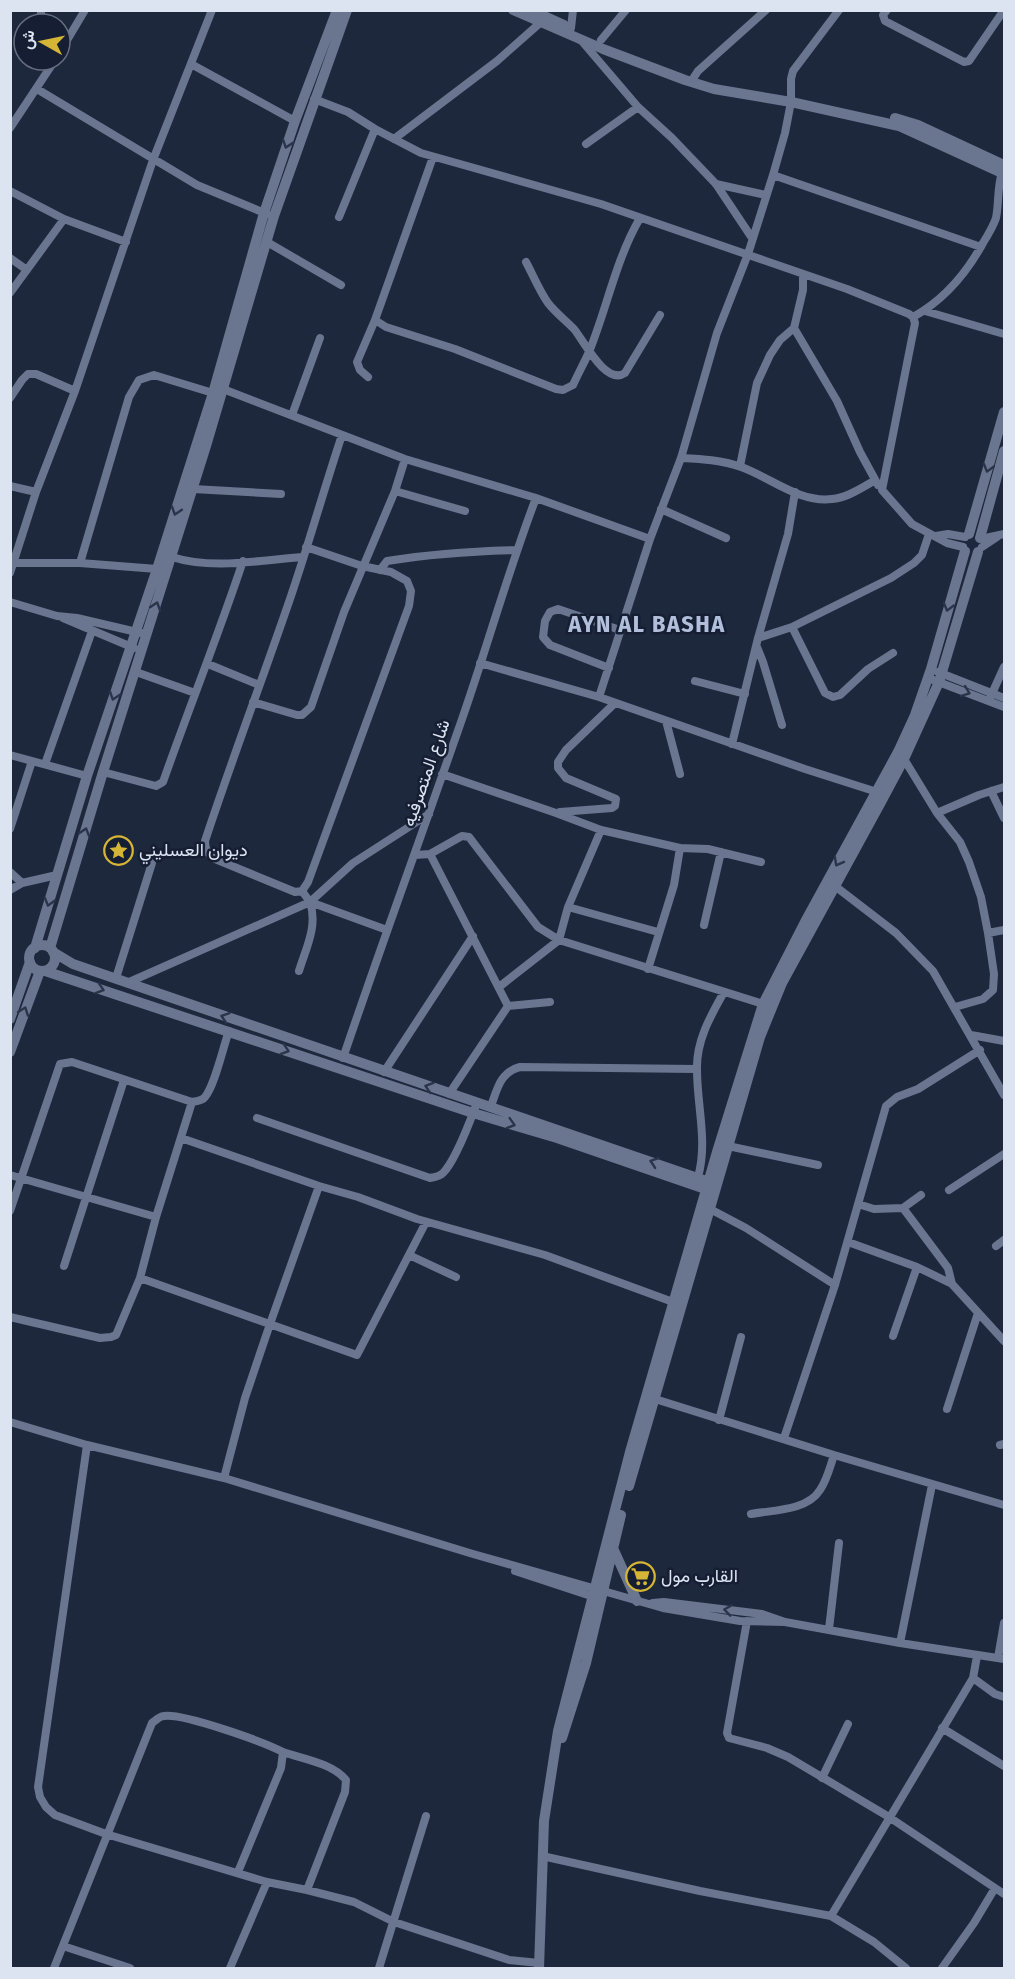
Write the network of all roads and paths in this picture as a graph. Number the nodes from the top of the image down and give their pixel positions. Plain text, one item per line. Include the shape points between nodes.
1 (85, 10) edge
2 (213, 10) edge
3 (337, 10) edge
4 (347, 10) edge
5 (513, 10) edge
6 (531, 10) edge
7 (573, 10) edge
8 (626, 10) edge
9 (766, 10) edge
10 (839, 10) edge
11 (886, 10) edge
12 (1005, 10) edge
13 (540, 23) junction
14 (571, 28) junction
15 (72, 32) edge
16 (580, 39) junction
17 (601, 40) junction
18 (191, 64) junction
19 (48, 72) edge
20 (694, 77) junction
21 (37, 89) junction
22 (314, 99) junction
23 (791, 99) junction
24 (638, 107) junction
25 (295, 121) junction
26 (10, 128) edge
27 (375, 129) junction
28 (394, 139) junction
29 (586, 144) dead end
30 (433, 157) junction
31 (153, 160) junction
32 (1004, 170) edge
33 (773, 175) junction
34 (716, 184) junction
35 (10, 191) edge
36 (766, 195) junction
37 (269, 214) junction
38 (339, 217) dead end
39 (640, 218) junction
40 (64, 219) junction
41 (752, 238) junction
42 (126, 242) junction
43 (267, 242) junction
44 (981, 247) junction
45 (748, 254) junction
46 (10, 258) edge
47 (526, 261) dead end
48 (27, 270) junction
49 (803, 275) junction
50 (341, 285) dead end
51 (10, 292) edge
52 (925, 311) junction
53 (660, 315) dead end
54 (913, 317) junction
55 (375, 320) junction
56 (794, 328) junction
57 (1005, 334) edge
58 (320, 338) dead end
59 (589, 352) junction
60 (368, 377) dead end
61 (75, 391) junction
62 (218, 391) junction
63 (10, 399) edge
64 (1005, 412) edge
65 (292, 415) junction
66 (342, 435) junction
67 (1005, 451) edge
68 (681, 458) junction
69 (405, 459) junction
70 (740, 466) junction
71 (874, 481) junction
72 (10, 486) edge
73 (193, 489) junction
74 (882, 490) junction
75 (395, 491) junction
76 (36, 492) junction
77 (795, 492) junction
78 (281, 494) dead end
79 (536, 498) junction
80 (661, 509) junction
81 (465, 511) dead end
82 (932, 535) junction
83 (1001, 535) edge
84 (726, 538) dead end
85 (650, 539) junction
86 (973, 543) junction
87 (306, 547) junction
88 (517, 550) junction
89 (172, 557) junction
90 (302, 557) junction
91 (243, 561) junction
92 (13, 563) junction
93 (80, 563) junction
94 (362, 566) junction
95 (157, 569) junction
96 (380, 570) junction
97 (10, 573) edge
98 (10, 602) edge
99 (57, 615) junction
100 (792, 627) junction
101 (620, 630) junction
102 (92, 631) junction
103 (142, 633) junction
104 (758, 643) junction
105 (130, 647) junction
106 (142, 650) junction
107 (893, 653) dead end
108 (480, 663) junction
109 (208, 664) junction
110 (1005, 667) edge
111 (609, 668) junction
112 (136, 672) junction
113 (929, 674) junction
114 (940, 678) junction
115 (695, 681) dead end
116 (259, 685) junction
117 (195, 693) junction
118 (745, 694) junction
119 (599, 697) junction
120 (990, 697) junction
121 (1005, 698) edge
122 (253, 702) junction
123 (615, 703) junction
124 (1005, 707) edge
125 (666, 722) junction
126 (782, 725) dead end
127 (732, 744) junction
128 (10, 755) edge
129 (904, 759) junction
130 (32, 761) junction
131 (45, 764) junction
132 (103, 772) junction
133 (442, 774) junction
134 (680, 774) dead end
135 (87, 776) junction
136 (1005, 787) edge
137 (991, 791) junction
138 (877, 792) junction
139 (556, 813) junction
140 (937, 813) junction
141 (429, 814) junction
142 (1005, 818) edge
143 (10, 829) edge
144 (601, 830) junction
145 (680, 848) junction
146 (721, 852) junction
147 (430, 854) junction
148 (415, 855) junction
149 (761, 862) dead end
150 (152, 863) dead end
151 (10, 872) edge
152 (57, 875) junction
153 (22, 883) junction
154 (832, 884) junction
155 (10, 890) edge
156 (302, 891) junction
157 (310, 902) junction
158 (568, 907) junction
159 (704, 925) dead end
160 (387, 930) junction
161 (1005, 930) edge
162 (658, 932) junction
163 (988, 933) junction
164 (473, 936) junction
165 (559, 940) junction
166 (35, 948) junction
167 (52, 950) junction
168 (30, 962) junction
169 (648, 969) junction
170 (42, 971) junction
171 (299, 971) dead end
172 (116, 978) junction
173 (127, 983) junction
174 (499, 987) junction
175 (724, 992) junction
176 (550, 1002) dead end
177 (763, 1004) junction
178 (508, 1006) junction
179 (955, 1008) junction
180 (10, 1019) edge
181 (229, 1031) junction
182 (971, 1035) junction
183 (1005, 1041) edge
184 (980, 1050) junction
185 (10, 1052) edge
186 (343, 1058) junction
187 (696, 1069) junction
188 (384, 1072) junction
189 (124, 1080) junction
190 (449, 1094) junction
191 (1005, 1095) edge
192 (192, 1102) junction
193 (477, 1102) junction
194 (491, 1106) junction
195 (473, 1113) junction
196 (257, 1118) dead end
197 (181, 1138) junction
198 (728, 1146) junction
199 (1005, 1154) edge
200 (818, 1165) dead end
201 (10, 1175) edge
202 (698, 1177) junction
203 (20, 1178) junction
204 (319, 1186) junction
205 (712, 1187) junction
206 (949, 1190) dead end
207 (921, 1195) dead end
208 (86, 1197) junction
209 (858, 1204) junction
210 (903, 1208) junction
211 (710, 1209) junction
212 (10, 1211) edge
213 (156, 1217) junction
214 (426, 1222) junction
215 (1005, 1240) edge
216 (848, 1242) junction
217 (996, 1246) dead end
218 (409, 1255) junction
219 (63, 1266) dead end
220 (916, 1267) junction
221 (456, 1277) dead end
222 (140, 1278) junction
223 (952, 1284) junction
224 (835, 1285) junction
225 (673, 1302) junction
226 (978, 1313) junction
227 (10, 1317) edge
228 (270, 1324) junction
229 (893, 1336) dead end
230 (741, 1337) dead end
231 (1005, 1341) edge
232 (655, 1399) junction
233 (947, 1409) dead end
234 (720, 1420) junction
235 (10, 1422) edge
236 (784, 1438) junction
237 (87, 1445) junction
238 (834, 1455) junction
239 (224, 1478) junction
240 (932, 1485) junction
241 (1005, 1505) edge
242 (751, 1514) dead end
243 (839, 1543) dead end
244 (613, 1548) junction
245 (599, 1594) junction
246 (637, 1601) junction
247 (650, 1603) junction
248 (747, 1621) junction
249 (785, 1622) junction
250 (1005, 1623) edge
251 (829, 1629) junction
252 (900, 1643) junction
253 (977, 1656) junction
254 (1001, 1659) edge
255 (973, 1678) junction
256 (1005, 1697) edge
257 (848, 1724) dead end
258 (942, 1728) junction
259 (283, 1752) junction
260 (1005, 1766) edge
261 (822, 1778) junction
262 (426, 1816) dead end
263 (889, 1817) junction
264 (106, 1834) junction
265 (542, 1856) junction
266 (237, 1872) junction
267 (267, 1882) junction
268 (995, 1888) junction
269 (307, 1890) junction
270 (1005, 1894) edge
271 (831, 1916) junction
272 (394, 1922) junction
273 (63, 1946) junction
274 (539, 1966) edge
275 (54, 1968) edge
276 (130, 1968) edge
277 (230, 1968) edge
278 (379, 1968) edge
279 (906, 1968) edge
280 (942, 1968) edge

1 - 15 street
2 - 18 street
3 - 25 street
4 - 22 street
5 - 13 street
6 - 14 street
7 - 14 street
8 - 17 street
9 - 20 street
10 - 23 street via 793,71
11 - 12 street via 885,21 966,62
13 - 16 street
13 - 28 street via 497,61
14 - 17 street
16 - 23 street via 704,86
16 - 24 street
17 - 20 street
18 - 25 street
18 - 31 street
19 - 21 street
20 - 23 street
21 - 26 street
21 - 31 street
22 - 27 street via 348,112
22 - 37 street
23 - 32 street via 899,126
23 - 33 street
24 - 29 street
24 - 34 street
25 -> 37 street
27 - 28 street
27 - 38 street
28 - 30 street
30 - 39 street
30 - 55 street
31 - 37 street via 216,194
31 - 42 street
32 - 44 street via 995,219
33 - 36 street
33 - 44 street
34 - 36 street
34 - 41 street
35 - 40 street
36 - 41 street
37 - 43 street
37 - 62 street
39 - 45 street
39 - 59 street
40 - 42 street
40 - 48 street
41 - 45 street
42 - 61 street
43 - 50 street
43 - 62 street
44 - 52 street via 952,288
45 - 49 street
45 - 68 street via 717,333
46 - 48 street
47 - 59 street via 546,300
48 - 51 street
49 - 54 street
49 - 56 street
52 - 54 street
52 - 57 street
53 - 59 street via 622,376 614,375
54 - 74 street via 915,323
55 - 59 street via 556,389 573,385
55 - 60 street via 357,362
56 - 70 street via 780,340 757,383
56 - 71 street via 837,401
58 - 65 street
61 - 63 street via 28,374
61 - 76 street
62 - 65 street
62 - 73 street
62 - 93 street via 154,375 139,380 129,397
62 -> 95 street
64 -> 86 street
65 - 66 street
66 - 69 street
66 - 87 street
67 - 86 street
68 - 70 street
68 - 80 street
69 - 75 street
69 - 79 street
70 - 77 street
71 - 74 street
71 - 77 street via 833,500
72 - 76 street
73 - 78 street
73 - 89 street
74 - 82 street via 912,524
75 - 81 street
75 - 94 street
76 - 92 street
77 - 104 street via 788,534
79 - 85 street
79 - 88 street, شارع المتصرفيه
80 - 84 street
80 - 85 street
82 - 86 street via 948,534
82 - 100 street via 914,563
83 - 86 street
85 - 101 street
86 -> 113 street
86 - 114 street
87 - 90 street
87 - 94 street
88 - 96 street via 423,555 387,561
88 - 108 street, شارع المتصرفيه
89 - 91 street
103 -> 89 street
90 - 91 street
90 - 116 street
91 - 109 street
92 - 93 street
92 - 97 street
93 - 95 street
94 - 96 street
94 - 122 street via 311,707 297,715
95 - 103 street
96 - 156 street via 407,581 411,591 409,606
98 - 99 street
99 - 102 street
99 - 103 street
100 - 104 street
100 - 107 street via 825,693 833,697
101 - 111 street
101 - 111 street via 558,609 550,612 545,621 543,637 550,645
102 - 105 street
102 - 131 street
103 - 105 street
103 - 106 street
104 - 118 street
104 - 126 street
105 - 106 street
105 -> 135 street
106 - 112 street
108 - 119 street
108 - 133 street, شارع المتصرفيه
109 - 116 street
109 - 117 street
110 - 120 street
111 - 119 street
112 - 117 street
112 - 132 street
113 - 114 street
113 - 138 street via 915,715
114 - 120 street
114 - 129 street
115 - 118 street
116 - 122 street
117 - 132 street via 160,786
118 - 127 street
119 - 123 street
120 - 121 street
120 - 124 street
122 - 156 street via 205,847 215,859 295,892
123 - 125 street
123 - 139 street via 566,750 558,768 566,778 615,799 615,806
125 - 127 street
125 - 134 street
127 - 138 street
128 - 130 street
129 - 140 street
129 - 154 street
130 - 131 street
130 - 143 street
131 - 135 street
167 -> 132 street
133 - 139 street
133 - 141 street, شارع المتصرفيه
135 - 152 street
136 - 137 street
137 - 140 street
137 - 142 street
138 -> 154 street
139 - 144 street
140 - 163 street via 965,852 981,897
141 - 148 street, شارع المتصرفيه
141 - 157 street via 354,863
144 - 145 street
144 - 158 street
145 - 146 street
145 - 162 street via 674,885
146 - 149 street
146 - 159 street
147 - 148 street
147 - 164 street
147 - 165 street via 462,836 469,837 538,927
148 - 160 street, شارع المتصرفيه
150 - 172 street
151 - 153 street
152 - 153 street
152 -> 166 street
153 - 155 street
154 - 177 street
154 - 179 street via 922,958
154 - 198 street via 772,1006
156 - 157 street
157 - 160 street
157 - 171 street via 314,925
157 - 173 street
158 - 162 street
158 - 165 street
160 - 186 street, شارع المتصرفيه
161 - 163 street
162 - 169 street
163 - 179 street via 993,990 983,999
164 - 174 street
164 - 188 street
165 - 169 street
165 - 174 street
166 - 167 street
166 - 168 street
167 - 170 street via 54,962
167 - 172 street via 73,964
168 - 170 street
168 - 180 street
169 - 175 street
170 -> 181 street
185 -> 170 street
172 - 173 street
186 -> 173 street
174 - 178 street
175 - 177 street
175 - 187 street via 706,1024
176 - 178 street
177 - 205 street
178 - 190 street
179 - 182 street
181 - 192 street via 206,1096
181 -> 195 street
182 - 183 street
182 - 184 street
184 - 191 street
184 - 209 street via 886,1106
186 - 188 street
187 - 194 street via 520,1067 504,1075
187 - 202 street via 703,1154
190 -> 188 street
189 - 192 street
189 - 203 street via 72,1062 60,1064
189 - 208 street
190 - 193 street
192 - 197 street
193 - 194 street
193 - 195 street
202 -> 194 street
195 - 196 street via 444,1172 430,1178
195 -> 205 street
197 - 204 street
197 - 213 street
198 - 200 street
198 - 205 street
199 - 206 street
201 - 203 street
202 - 205 street
203 - 208 street
203 - 212 street
204 - 214 street
204 - 228 street
205 - 211 street
205 - 225 street
207 - 210 street
208 - 213 street
208 - 219 street
209 - 210 street via 874,1209
209 - 216 street
210 - 223 street via 948,1268
211 - 224 street
211 - 232 street
213 - 222 street
214 - 218 street
214 - 225 street via 545,1255
215 - 217 street
216 - 220 street
216 - 224 street
218 - 221 street
218 - 228 street via 357,1355
220 - 223 street
220 - 229 street
222 - 227 street via 119,1330 111,1337 100,1338
222 - 228 street
223 - 226 street
224 - 236 street
225 - 245 street via 630,1452
226 - 231 street
226 - 233 street
228 - 239 street
230 - 234 street
232 - 234 street
232 - 244 street
234 - 236 street
235 - 237 street
236 - 238 street
237 - 239 street
237 - 264 street via 38,1787 46,1807 55,1815
238 - 240 street
238 - 242 street via 825,1481 808,1502
239 - 245 street
240 - 241 street
240 - 252 street
243 - 251 street
244 - 245 street
244 - 246 street
245 - 246 street
245 - 265 street via 563,1710 546,1805
246 - 247 street
247 - 248 street
249 -> 247 street via 762,1614
248 - 249 street
248 - 261 street via 727,1736 777,1752
249 - 251 street
250 - 254 street
251 - 252 street
252 - 253 street
253 - 254 street
253 - 255 street
255 - 256 street
255 - 258 street
257 - 261 street
258 - 260 street
258 - 263 street
259 - 264 street via 213,1726 174,1716 159,1718 152,1723
259 - 266 street via 281,1768
259 - 269 street via 330,1768 346,1780 345,1792
261 - 263 street
262 - 272 street
263 - 268 street
263 - 271 street
264 - 266 street
264 - 273 street
265 - 271 street
265 - 274 street
266 - 267 street
267 - 269 street
267 - 277 street
268 - 270 street
268 - 280 street
269 - 272 street via 354,1902
271 - 279 street via 874,1942
272 - 274 street
272 - 278 street
273 - 275 street
273 - 276 street

